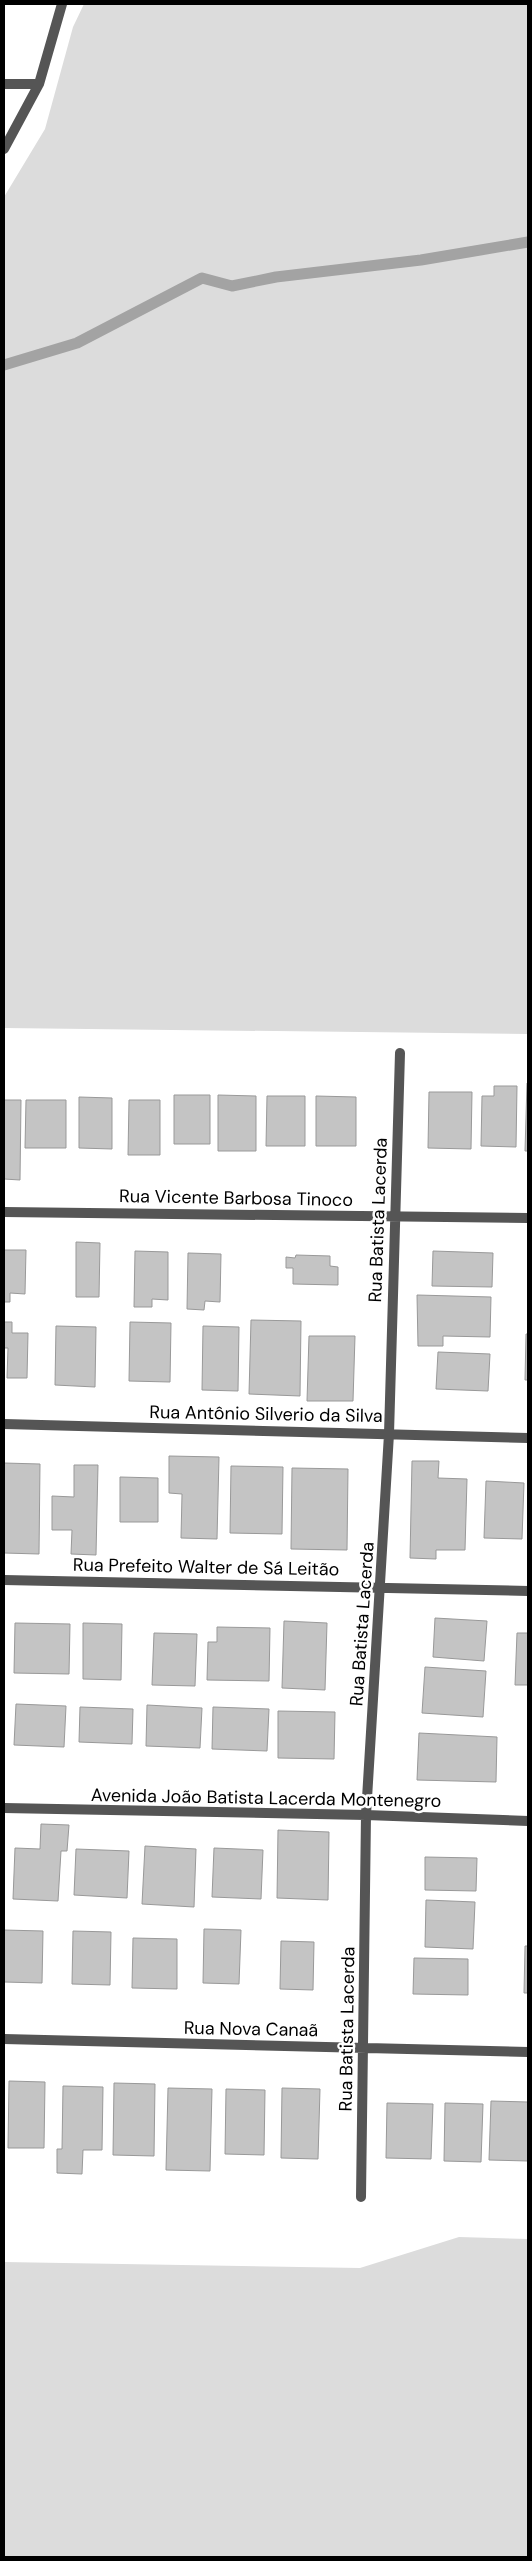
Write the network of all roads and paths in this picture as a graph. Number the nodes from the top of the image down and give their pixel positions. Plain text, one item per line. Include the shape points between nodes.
1 (62, 4) edge
2 (4, 84) edge
3 (39, 84) junction
4 (4, 149) edge
5 (400, 1053) dead end
6 (4, 1212) edge
7 (393, 1215) junction
8 (528, 1218) edge
9 (4, 1424) edge
10 (389, 1434) junction
11 (528, 1438) edge
12 (4, 1580) edge
13 (381, 1587) junction
14 (528, 1591) edge
15 (4, 1808) edge
16 (366, 1815) junction
17 (528, 1821) edge
18 (4, 2039) edge
19 (364, 2047) junction
20 (528, 2052) edge
21 (361, 2196) dead end

1 - 3 street
2 - 3 street
3 - 4 street
5 - 7 street, Rua Batista Lacerda
6 - 7 street, Rua Vicente Barbosa Tinoco
7 - 8 street, Rua Vicente Barbosa Tinoco
7 - 10 street, Rua Batista Lacerda
9 - 10 street, Rua Antônio Silverio da Silva
10 - 11 street, Rua Antônio Silverio da Silva
10 - 13 street, Rua Batista Lacerda
12 - 13 street, Rua Prefeito Walter de Sá Leitão
13 - 14 street, Rua Prefeito Walter de Sá Leitão
13 - 16 street, Rua Batista Lacerda
15 - 16 street, Avenida João Batista Lacerda Montenegro
16 - 17 street, Avenida João Batista Lacerda Montenegro
16 - 19 street, Rua Batista Lacerda
18 - 19 street, Rua Nova Canaã
19 - 20 street, Rua Nova Canaã
19 - 21 street, Rua Batista Lacerda

